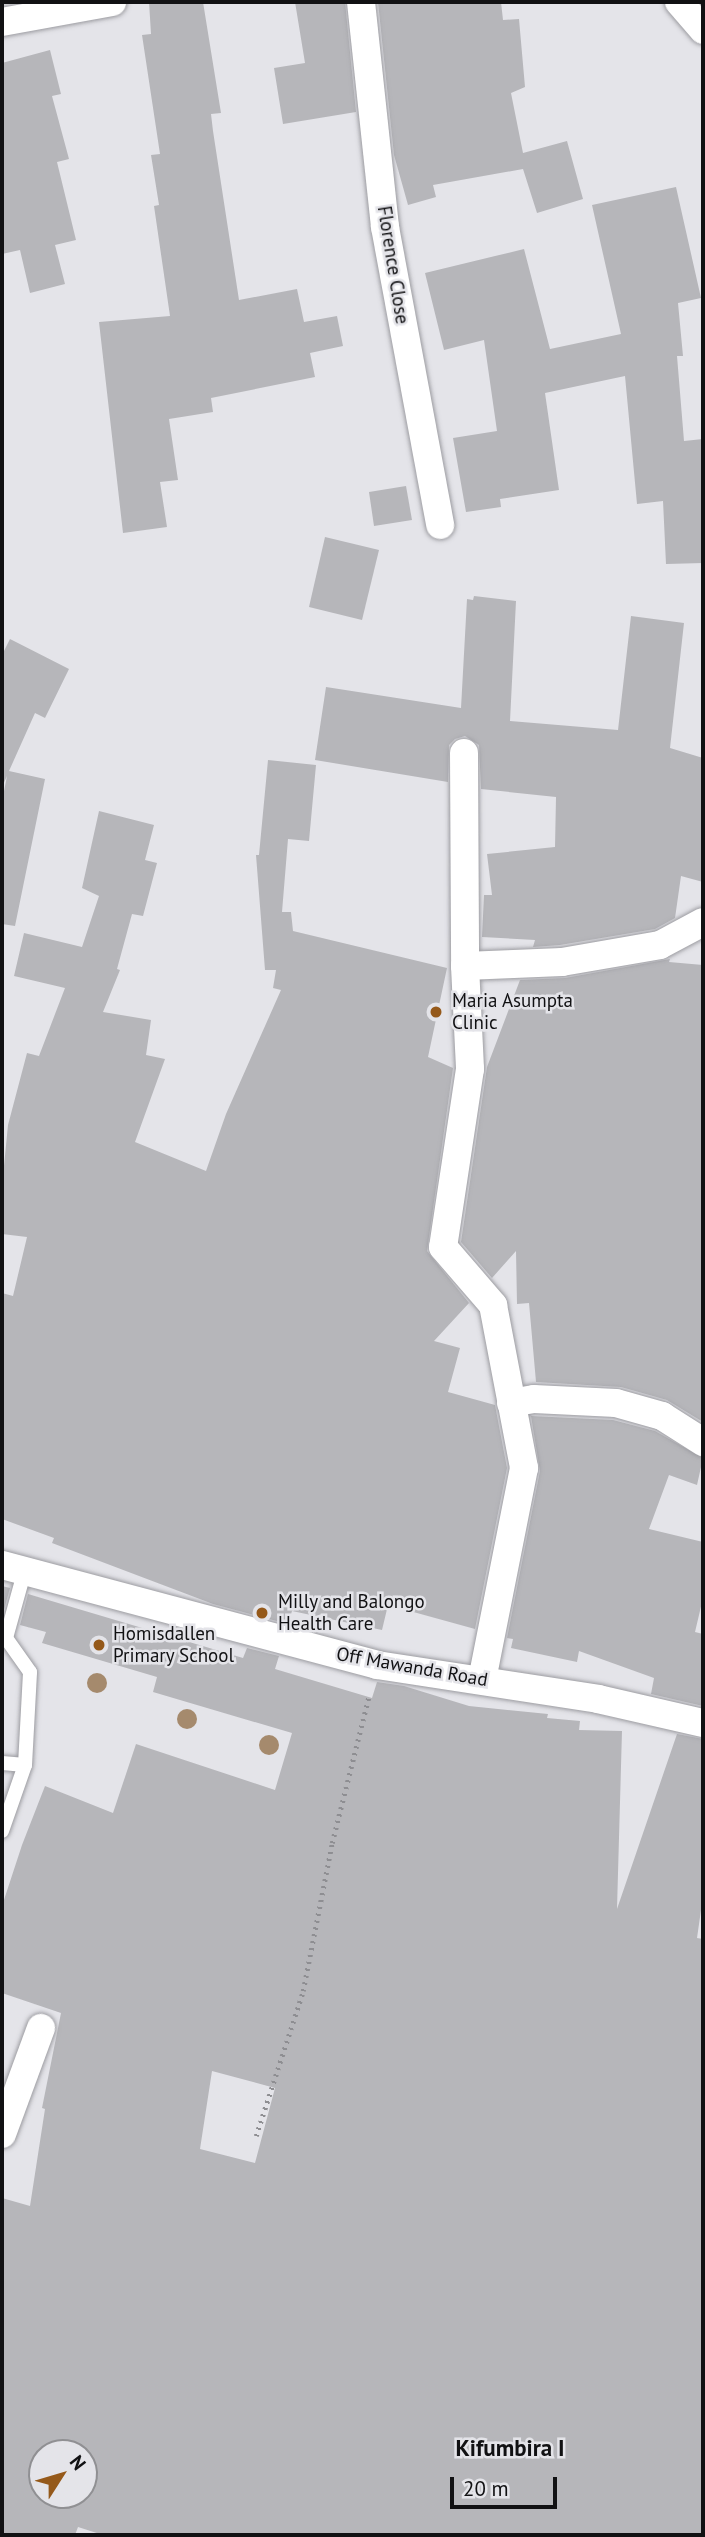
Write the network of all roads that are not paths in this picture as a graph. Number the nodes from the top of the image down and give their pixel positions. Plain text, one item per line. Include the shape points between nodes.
1 (112, 2) edge
2 (361, 2) edge
3 (679, 2) edge
4 (2, 22) edge
5 (703, 30) edge
6 (440, 525) dead end
7 (464, 753) dead end
8 (703, 922) edge
9 (465, 966) junction
10 (512, 1402) junction
11 (703, 1442) edge
12 (13, 1569) edge
13 (482, 1680) junction
14 (703, 1723) edge
15 (2, 1763) edge
16 (25, 1765) junction
17 (2, 1831) edge
18 (41, 2028) dead end
19 (2, 2134) edge

1 - 4 street
2 - 6 street, Florence Close via 386,227
3 - 5 street
7 - 9 street
8 - 9 street via 660,945 562,962
9 - 10 street via 470,1069 443,1247 494,1304
10 - 11 street via 616,1404 662,1416
10 - 13 street via 524,1468
12 - 13 street, Off Mawanda Road via 377,1665
12 - 16 lane via 6,1639 30,1672
13 - 14 street, Off Mawanda Road via 598,1699
15 - 16 lane
16 - 17 lane
18 - 19 street

